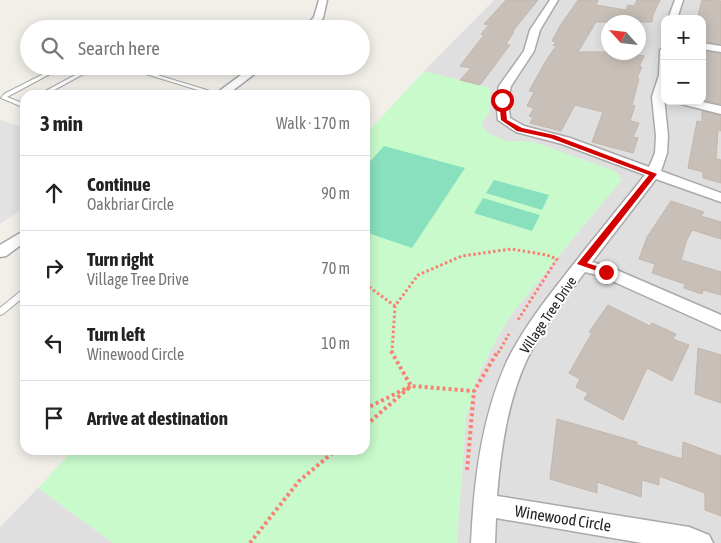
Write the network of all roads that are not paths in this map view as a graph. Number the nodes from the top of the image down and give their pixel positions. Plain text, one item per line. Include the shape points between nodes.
1 (323, 0) edge
2 (554, 0) edge
3 (316, 20) edge
4 (706, 47) edge
5 (721, 50) edge
6 (45, 75) edge
7 (79, 75) edge
8 (152, 75) edge
9 (248, 75) edge
10 (50, 90) edge
11 (203, 90) edge
12 (227, 90) edge
13 (20, 104) edge
14 (661, 105) edge
15 (699, 105) edge
16 (721, 110) edge
17 (653, 174) junction
18 (721, 198) edge
19 (20, 238) edge
20 (0, 252) edge
21 (581, 264) junction
22 (20, 296) edge
23 (0, 312) edge
24 (721, 323) edge
25 (484, 505) junction
26 (483, 543) edge
27 (701, 543) edge

1 - 3 street
2 - 17 street via 535,30 529,51 505,86 502,100 504,120 520,129 559,139
4 - 5 street
6 - 13 lane via 4,98
7 - 10 lane
8 - 11 lane
9 - 12 street
14 - 17 street, Village Tree Drive via 662,145
15 - 16 street
17 - 18 street
17 - 21 street, Village Tree Drive
19 - 20 street
21 - 24 street
21 - 25 street, Village Tree Drive via 535,328 517,360 496,421
22 - 23 lane
25 - 26 street, Village Tree Drive
25 - 27 street, Winewood Circle

